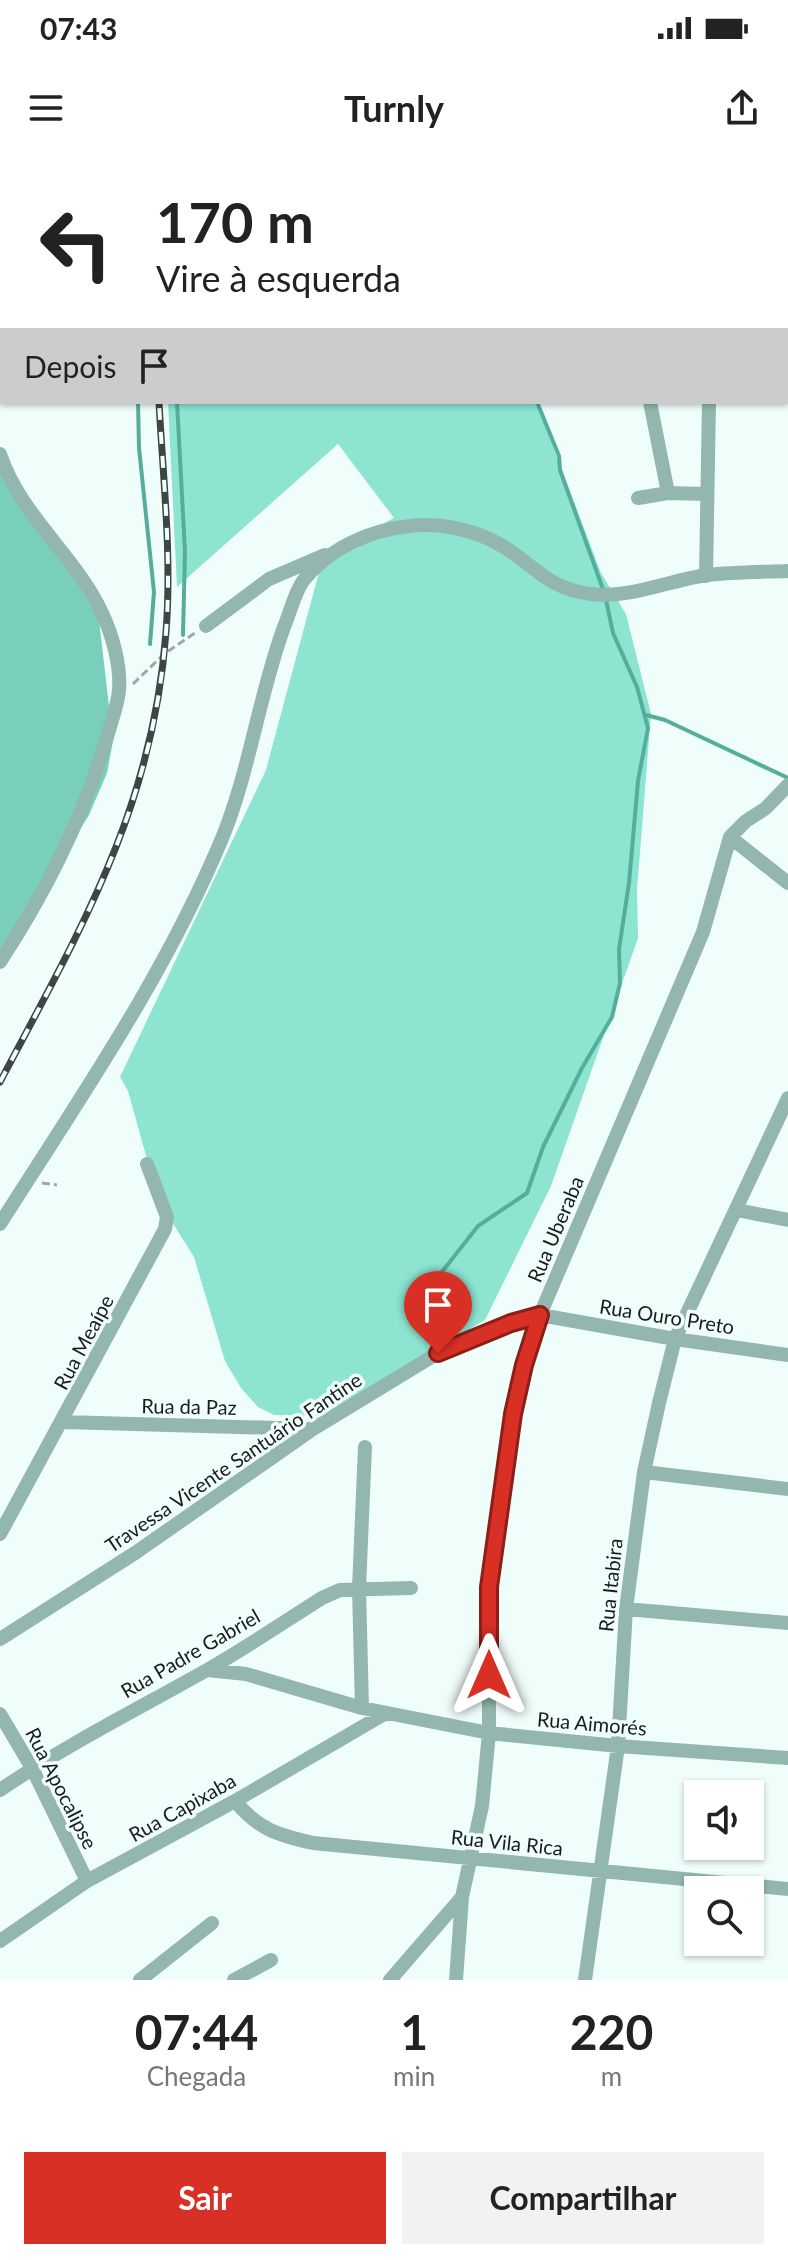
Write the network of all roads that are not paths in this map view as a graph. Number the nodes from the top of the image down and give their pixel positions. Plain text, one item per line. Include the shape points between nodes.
1 (650, 404) edge
2 (709, 404) edge
3 (0, 454) edge
4 (668, 493) junction
5 (707, 494) junction
6 (638, 498) dead end
7 (327, 554) junction
8 (788, 571) edge
9 (706, 576) junction
10 (206, 626) road end
11 (788, 785) edge
12 (730, 837) junction
13 (788, 883) edge
14 (0, 962) edge
15 (788, 1098) edge
16 (147, 1164) dead end
17 (737, 1210) junction
18 (788, 1220) edge
19 (0, 1224) edge
20 (540, 1315) junction
21 (675, 1339) junction
22 (788, 1355) edge
23 (63, 1422) junction
24 (313, 1429) junction
25 (365, 1447) dead end
26 (644, 1472) junction
27 (788, 1489) edge
28 (4, 1517) edge
29 (0, 1534) edge
30 (359, 1588) junction
31 (411, 1588) dead end
32 (626, 1609) junction
33 (788, 1623) edge
34 (0, 1639) edge
35 (207, 1670) junction
36 (362, 1708) junction
37 (386, 1713) junction
38 (0, 1714) edge
39 (489, 1733) junction
40 (618, 1746) junction
41 (788, 1758) edge
42 (32, 1768) junction
43 (0, 1790) edge
44 (235, 1801) junction
45 (472, 1859) junction
46 (602, 1872) junction
47 (87, 1881) junction
48 (788, 1889) edge
49 (462, 1897) junction
50 (212, 1923) dead end
51 (0, 1941) edge
52 (271, 1960) dead end
53 (140, 1980) edge
54 (234, 1980) edge
55 (390, 1980) edge
56 (456, 1980) edge
57 (585, 1980) edge

1 - 4 street
2 - 5 street
3 - 14 street via 22,500 101,612 120,686 98,769 72,829
4 - 5 street
4 - 6 street
5 - 9 street
7 - 9 street via 368,535 410,526 449,527 490,539 554,586 573,591 633,591
7 - 10 street via 269,579
7 - 19 street via 300,585 279,640 225,831 197,897
8 - 9 street
11 - 12 street
12 - 13 street
12 - 20 street, Rua Uberaba via 703,932
15 - 17 street, Rua Itabira
16 - 23 street, Rua Meaípe via 167,1217 165,1229
17 - 18 street
17 - 21 street, Rua Itabira
20 - 21 street, Rua Ouro Preto
20 - 24 street, Travessa Vicente Santuário Fantine via 438,1353
20 - 39 street, Rua Uberaba via 513,1414 489,1587
21 - 22 street, Rua Ouro Preto
21 - 26 street, Rua Itabira
23 - 24 street, Rua da Paz
23 - 28 street, Rua Meaípe
24 - 34 street, Travessa Vicente Santuário Fantine
25 - 30 street
26 - 27 street
26 - 32 street, Rua Itabira
28 - 29 street, Rua Meaípe
30 - 31 street, Rua Padre Gabriel
30 - 35 street, Rua Padre Gabriel via 322,1598
30 - 36 street
32 - 33 street
32 - 40 street, Rua Itabira
35 - 36 street, Rua Aimorés via 246,1674
35 - 42 street, Rua Padre Gabriel
36 - 37 street, Rua Aimorés
37 - 39 street, Rua Aimorés
37 - 44 street, Rua Capixaba
38 - 42 street, Rua Apocalipse
39 - 40 street, Rua Aimorés
39 - 45 street, Rua Uberaba
40 - 41 street, Rua Aimorés
40 - 46 street, Rua Itabira
42 - 43 street, Rua Padre Gabriel
42 - 47 street, Rua Apocalipse
44 - 45 street, Rua Vila Rica via 275,1834 313,1843
44 - 47 street, Rua Capixaba
45 - 46 street, Rua Vila Rica
45 - 49 street, Rua Uberaba
46 - 48 street, Rua Vila Rica
46 - 57 street, Rua Itabira
47 - 51 street, Rua Capixaba
49 - 55 street
49 - 56 street, Rua Uberaba
50 - 53 street
52 - 54 street

